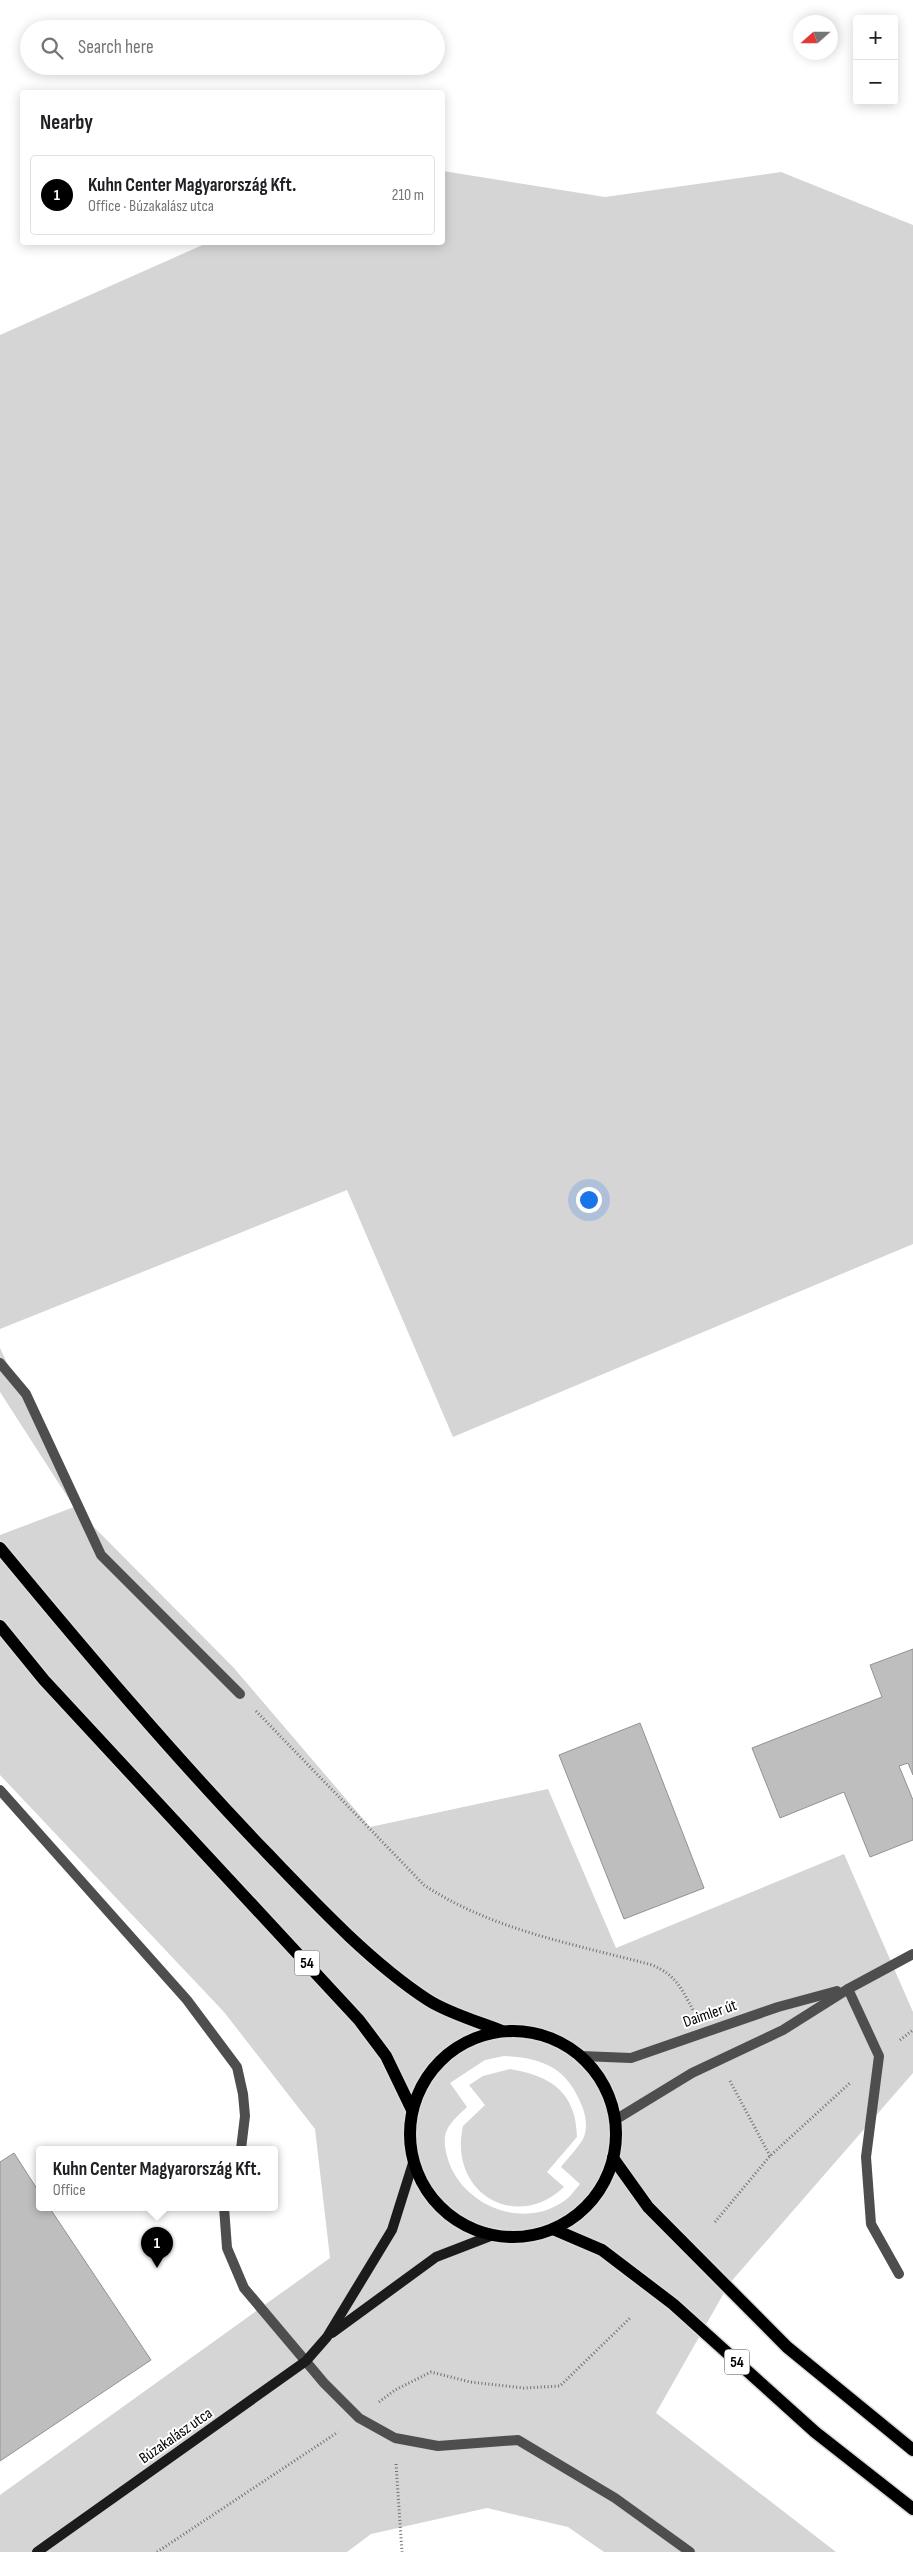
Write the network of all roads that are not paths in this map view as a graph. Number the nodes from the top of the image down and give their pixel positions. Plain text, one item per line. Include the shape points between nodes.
1 (0, 1363) edge
2 (0, 1548) edge
3 (0, 1626) edge
4 (240, 1694) road end
5 (0, 1790) edge
6 (913, 1954) edge
7 (848, 1989) junction
8 (502, 2031) junction
9 (581, 2056) junction
10 (412, 2110) junction
11 (615, 2120) junction
12 (242, 2146) edge
13 (613, 2158) junction
14 (414, 2160) junction
15 (224, 2211) edge
16 (553, 2229) junction
17 (493, 2235) junction
18 (899, 2274) dead end
19 (328, 2337) junction
20 (306, 2361) junction
21 (913, 2450) edge
22 (913, 2509) edge
23 (37, 2552) edge
24 (690, 2552) edge

1 - 4 street via 26,1394 101,1555
2 - 8 main road via 80,1645 215,1798 316,1905 395,1976 430,2002
3 - 10 main road, 54 via 44,1680 359,2020 386,2056
5 - 12 street via 187,2000 237,2067 244,2094
6 - 7 street, Daimler út
7 - 9 street, Daimler út via 778,2007 631,2058
7 - 11 street, Daimler út via 783,2030 692,2073
7 - 18 street via 879,2056 866,2157 870,2224
8 - 9 main road via 530,2032 557,2040
8 - 10 main road via 467,2041 445,2056 427,2077
9 - 11 main road via 604,2085
10 - 14 main road via 410,2135
11 - 13 main road
13 - 16 main road via 607,2176 585,2208
13 - 21 main road via 648,2207 786,2347
14 - 17 main road via 420,2178 442,2209 474,2229
14 - 19 street, Búzakalász utca via 392,2230
15 - 20 street via 227,2248 244,2288
16 - 17 main road via 514,2237
16 - 22 main road, 54 via 602,2250 673,2304 815,2432
17 - 19 street, Búzakalász utca via 436,2257
19 - 20 street, Búzakalász utca
20 - 23 street, Búzakalász utca
20 - 24 street via 359,2418 395,2438 438,2446 518,2440 600,2488

